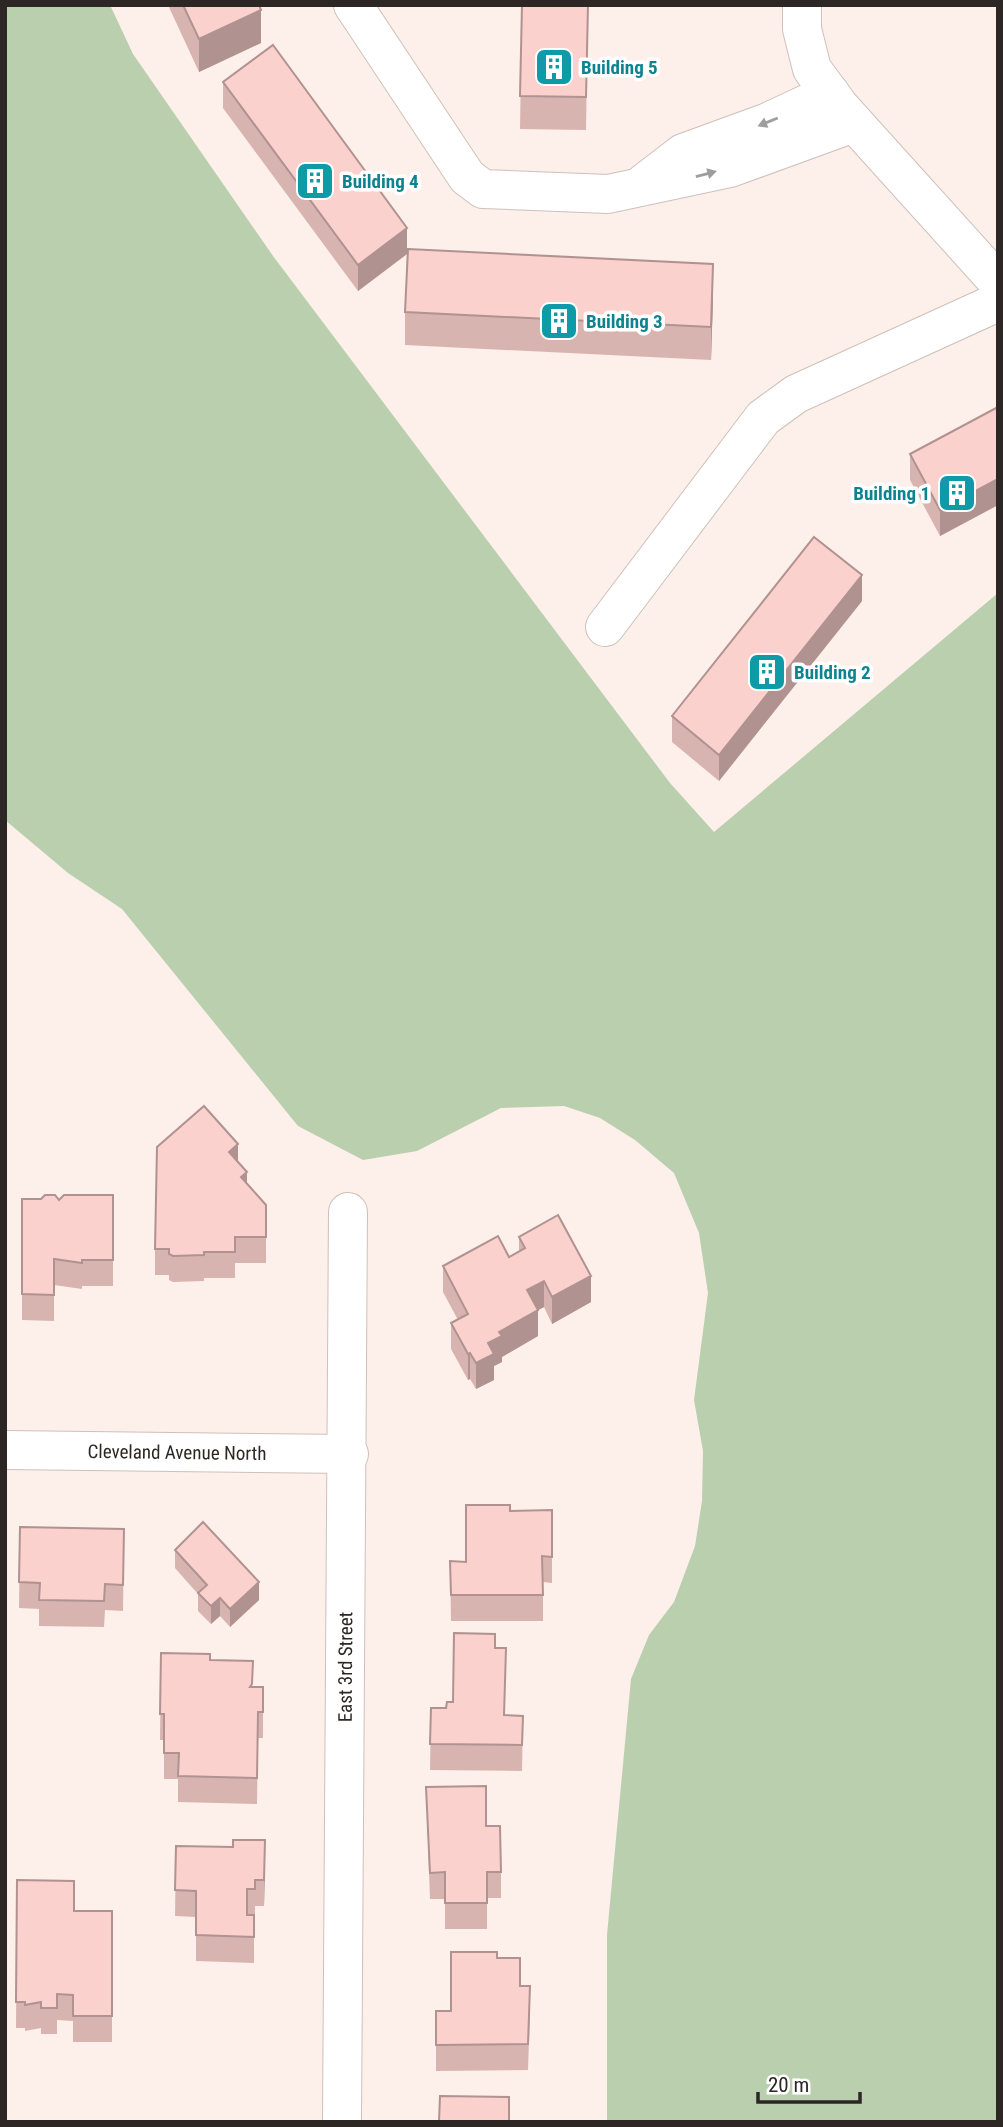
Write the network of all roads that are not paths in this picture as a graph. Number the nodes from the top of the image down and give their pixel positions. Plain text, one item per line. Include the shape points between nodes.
1 (353, 5) edge
2 (802, 5) edge
3 (830, 93) junction
4 (854, 123) junction
5 (639, 188) junction
6 (998, 282) edge
7 (998, 302) edge
8 (605, 627) dead end
9 (348, 1212) dead end
10 (5, 1450) edge
11 (349, 1454) junction
12 (342, 2122) edge

1 - 5 street via 467,177 483,189 608,194
2 - 3 street via 802,29 812,69
3 - 4 street
3 -> 5 street via 768,122 684,152
5 -> 4 street via 730,168
4 - 6 street
7 - 8 street via 796,394 763,418
9 - 11 street, East 3rd Street
10 - 11 street, Cleveland Avenue North
11 - 12 street, East 3rd Street

